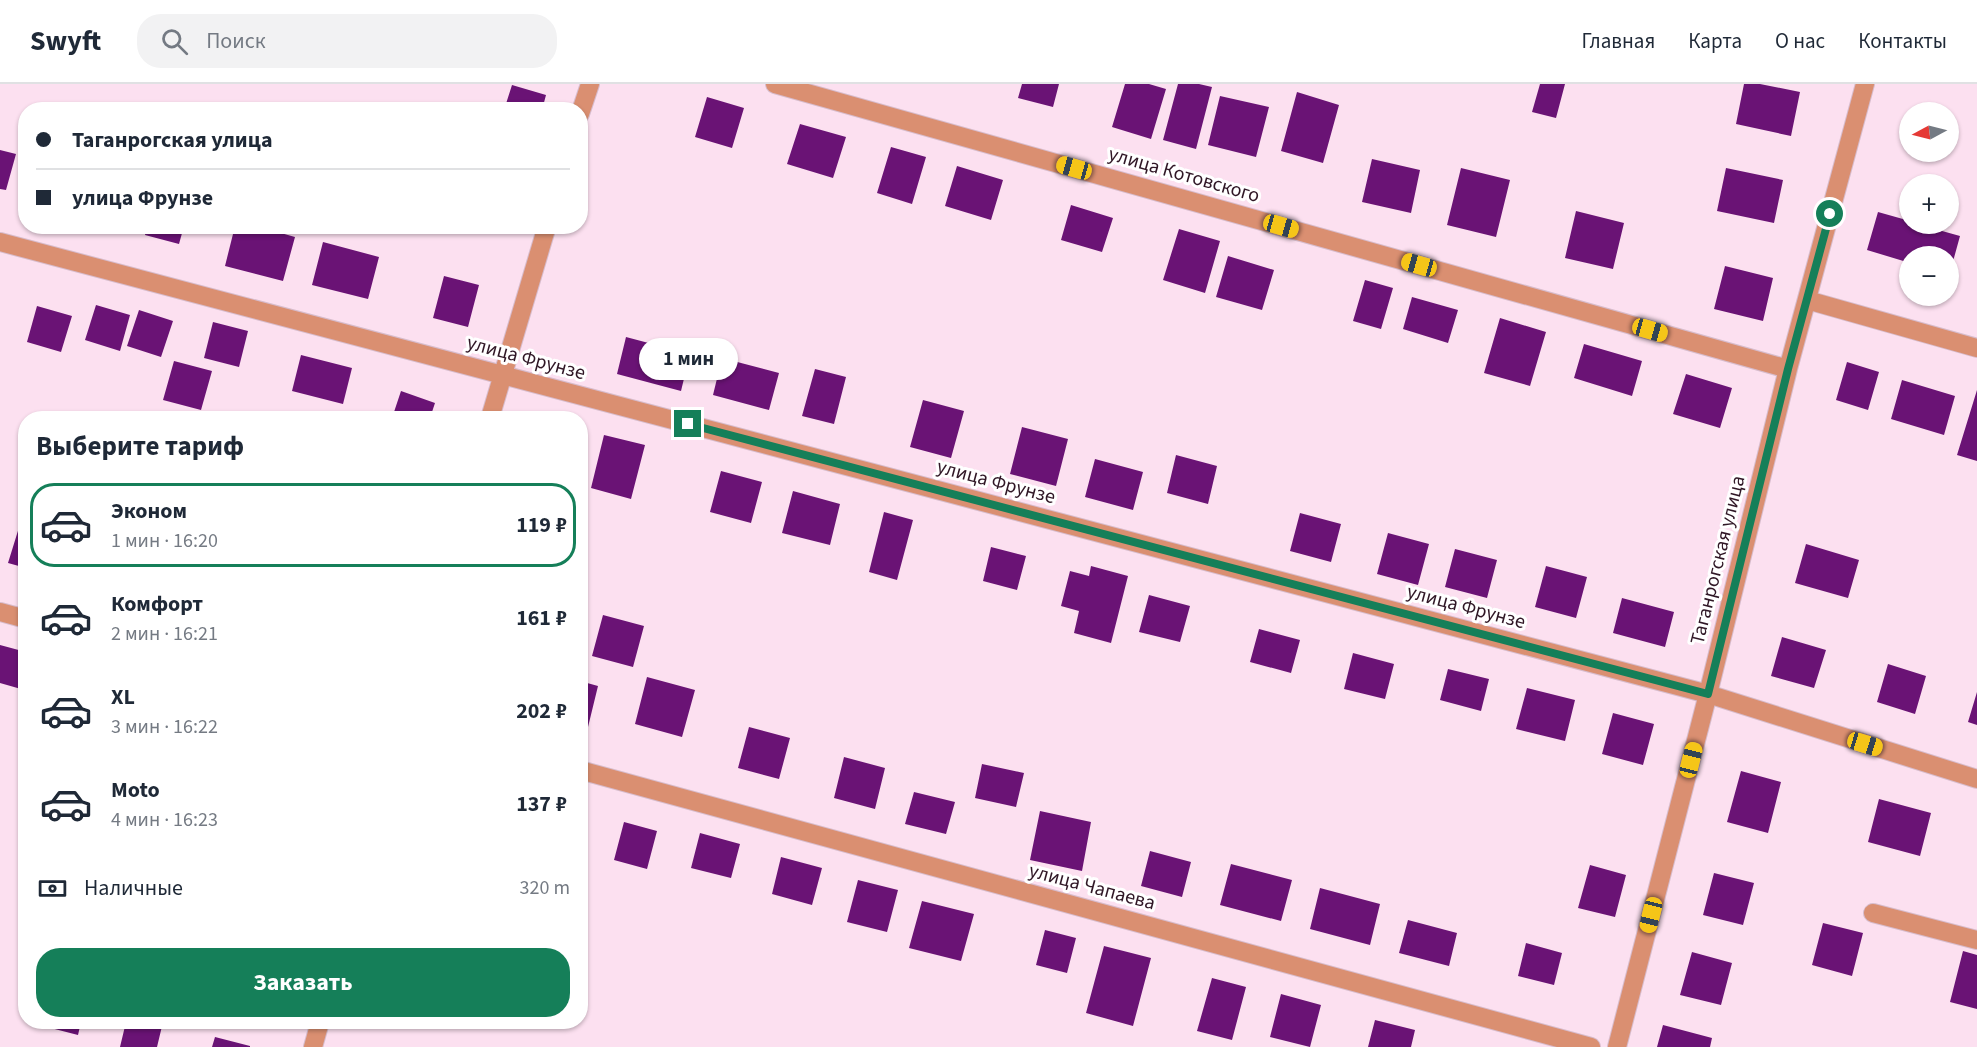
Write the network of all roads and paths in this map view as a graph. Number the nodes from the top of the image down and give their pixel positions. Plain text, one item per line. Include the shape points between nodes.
1 (590, 84) edge
2 (775, 84) edge
3 (1864, 84) edge
4 (584, 102) edge
5 (545, 234) edge
6 (0, 242) edge
7 (1807, 300) junction
8 (1977, 348) edge
9 (1788, 369) junction
10 (502, 375) junction
11 (492, 411) edge
12 (0, 612) edge
13 (18, 617) edge
14 (1708, 694) junction
15 (588, 772) edge
16 (1977, 779) edge
17 (1873, 914) dead end
18 (1977, 940) edge
19 (318, 1029) edge
20 (313, 1047) edge
21 (1591, 1047) edge
22 (1617, 1047) edge

1 - 4 street
2 - 9 street, улица Котовского
3 - 7 street, Таганрогская улица
5 - 10 street
6 - 10 street, улица Фрунзе
7 - 8 street
7 - 9 street, Таганрогская улица
9 - 14 street, Таганрогская улица
10 - 11 street
10 - 14 street, улица Фрунзе
12 - 13 street
14 - 16 street, улица Фрунзе
14 - 22 street, Таганрогская улица
15 - 21 street, улица Чапаева
17 - 18 street
19 - 20 street

